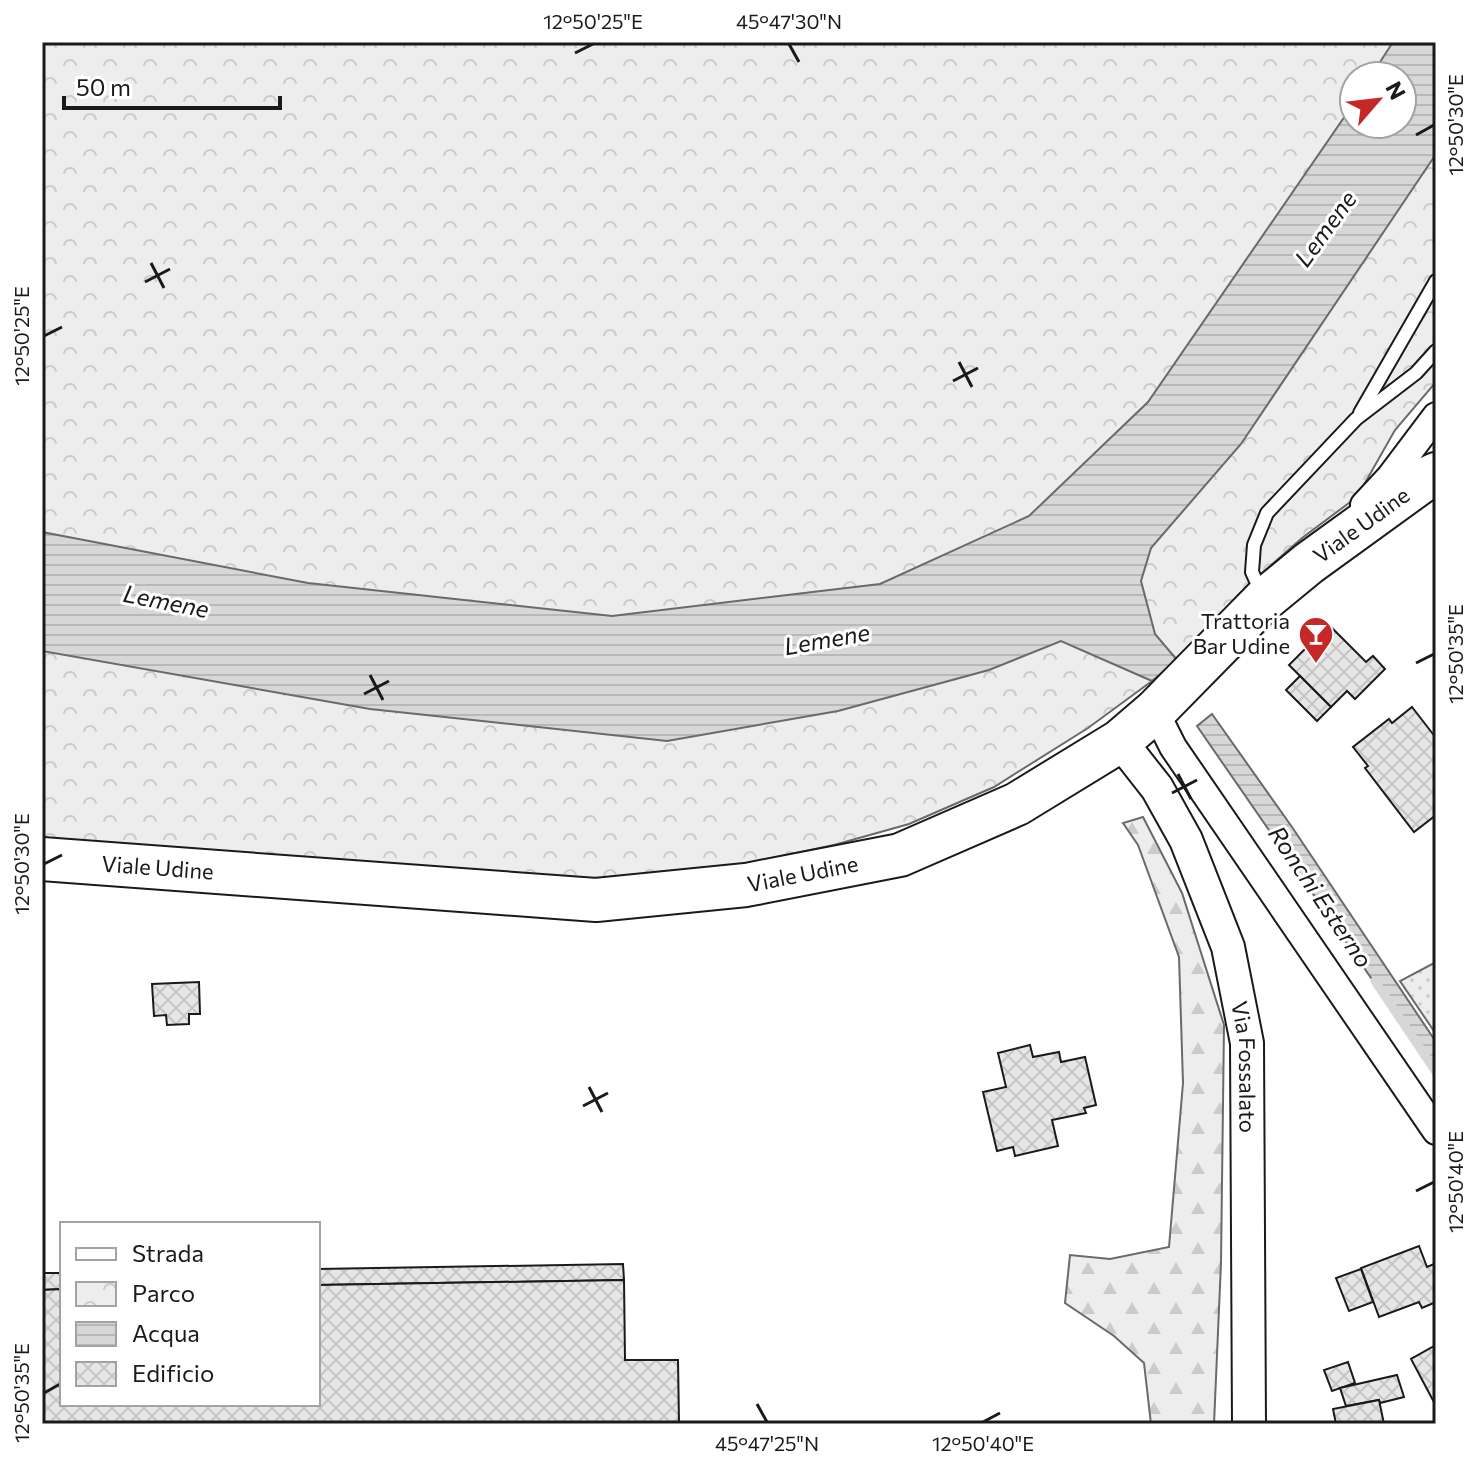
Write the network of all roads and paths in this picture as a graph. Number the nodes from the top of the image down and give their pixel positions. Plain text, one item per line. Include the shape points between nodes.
1 (1436, 281) edge
2 (1436, 351) edge
3 (1436, 416) edge
4 (1356, 419) junction
5 (1436, 474) edge
6 (1309, 563) junction
7 (1264, 600) junction
8 (1155, 711) junction
9 (1120, 741) junction
10 (42, 859) edge
11 (1436, 1131) edge
12 (1249, 1424) edge

1 - 4 lane
2 - 4 lane
3 - 6 street via 1390,477
4 - 7 lane via 1267,513 1254,545 1252,572
5 - 6 main road, Viale Udine
6 - 7 main road, Viale Udine
7 - 8 main road, Viale Udine
8 - 9 main road, Viale Udine
8 - 11 street via 1173,747
9 - 10 main road, Viale Udine via 1017,804 900,855 746,885 596,900
9 - 12 street, Via Fossalato via 1157,788 1186,840 1228,947 1247,1043

